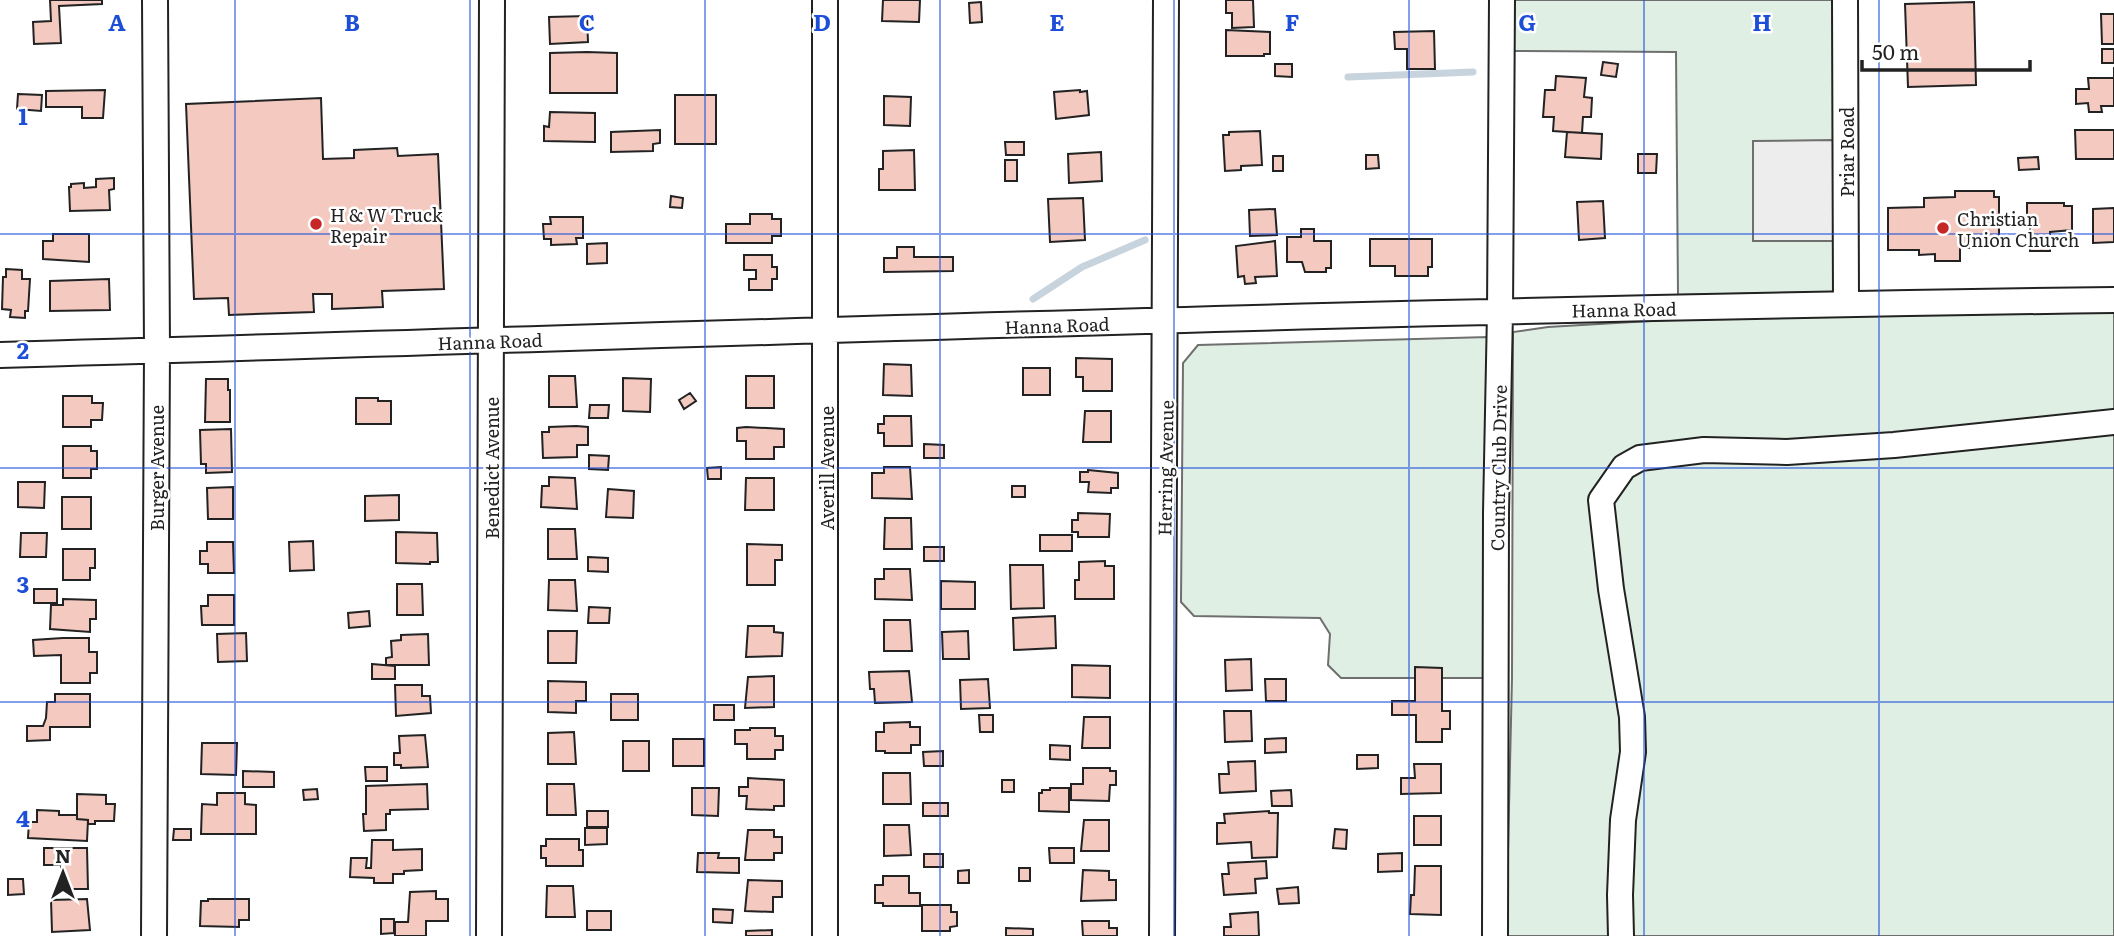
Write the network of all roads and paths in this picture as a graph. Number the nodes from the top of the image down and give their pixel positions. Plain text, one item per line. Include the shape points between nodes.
1 (155, 0) edge
2 (492, 0) edge
3 (825, 0) edge
4 (1166, 0) edge
5 (1502, 0) edge
6 (1845, 0) edge
7 (2114, 300) edge
8 (1846, 303) junction
9 (1500, 312) junction
10 (1166, 322) junction
11 (825, 331) junction
12 (491, 341) junction
13 (157, 350) junction
14 (0, 355) edge
15 (2114, 422) edge
16 (154, 936) edge
17 (489, 936) edge
18 (825, 936) edge
19 (1162, 936) edge
20 (1495, 936) edge
21 (1621, 936) edge

1 - 13 street, Burger Avenue
2 - 12 street, Benedict Avenue
3 - 11 street, Averill Avenue
4 - 10 street, Herring Avenue
5 - 9 street, Country Club Drive
6 - 8 street, Priar Road
7 - 8 street, Hanna Road
8 - 9 street, Hanna Road
9 - 10 street, Hanna Road
9 - 20 street, Country Club Drive
10 - 11 street, Hanna Road
10 - 19 street, Herring Avenue
11 - 12 street, Hanna Road
11 - 18 street, Averill Avenue
12 - 13 street, Hanna Road
12 - 17 street, Benedict Avenue
13 - 14 street, Hanna Road
13 - 16 street, Burger Avenue
15 - 21 street via 1894,445 1787,452 1704,450 1640,458 1623,467 1601,500 1632,717 1633,752 1623,820

